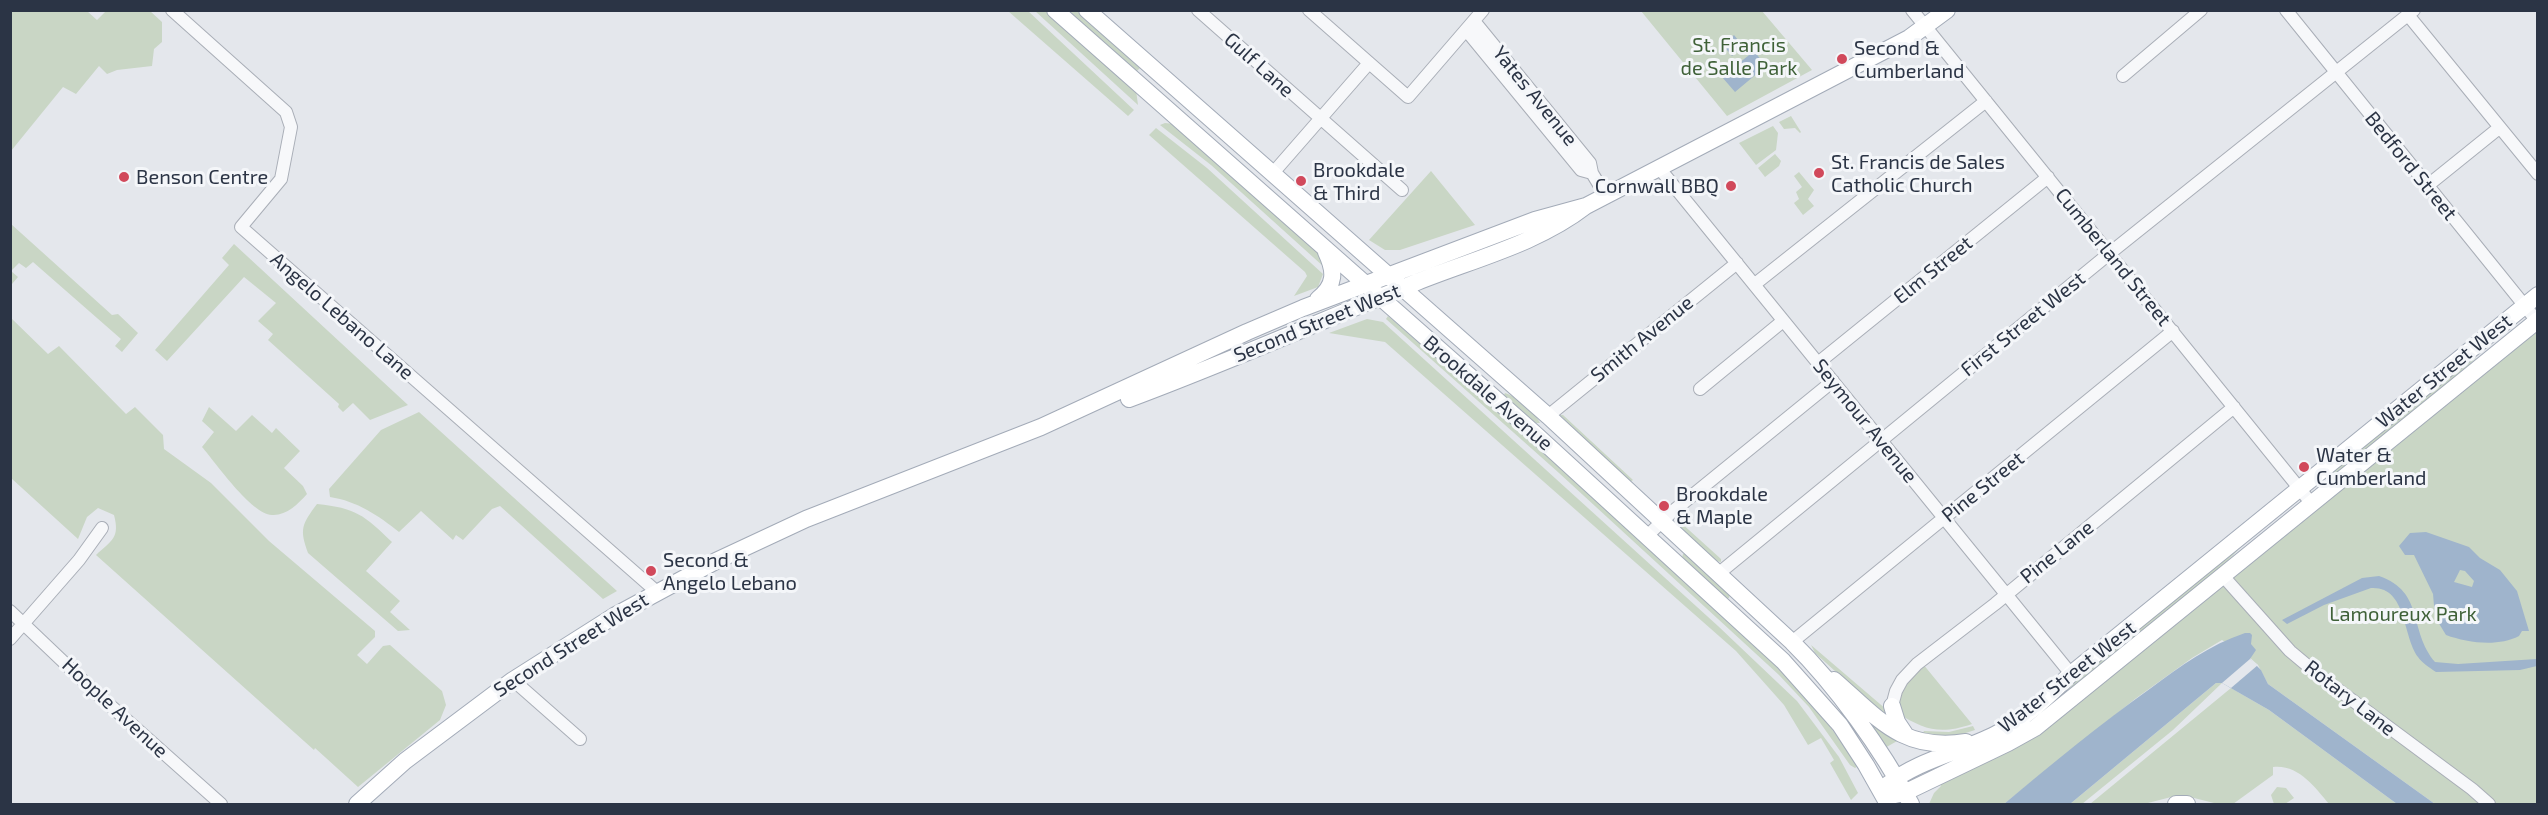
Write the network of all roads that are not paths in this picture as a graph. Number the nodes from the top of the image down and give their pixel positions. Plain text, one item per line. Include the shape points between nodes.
1 (172, 10) edge
2 (1055, 10) edge
3 (1087, 10) edge
4 (1198, 10) edge
5 (1309, 10) edge
6 (1483, 10) edge
7 (1912, 10) edge
8 (1947, 10) edge
9 (2201, 10) edge
10 (2286, 10) edge
11 (2411, 12) edge
12 (1470, 26) junction
13 (1925, 27) junction
14 (1369, 63) junction
15 (2336, 72) junction
16 (2123, 76) dead end
17 (1173, 87) junction
18 (1986, 101) junction
19 (1167, 109) junction
20 (1321, 119) junction
21 (2499, 128) junction
22 (1660, 169) junction
23 (1273, 174) junction
24 (2538, 174) edge
25 (2048, 177) junction
26 (2427, 186) junction
27 (1402, 190) dead end
28 (1606, 196) junction
29 (1586, 206) junction
30 (1324, 248) junction
31 (2110, 253) junction
32 (1737, 263) junction
33 (1388, 276) junction
34 (1755, 284) junction
35 (1364, 285) junction
36 (1402, 288) junction
37 (1380, 298) junction
38 (2531, 300) edge
39 (1303, 308) junction
40 (2537, 320) edge
41 (1783, 321) junction
42 (2173, 331) junction
43 (1818, 363) junction
44 (1833, 381) junction
45 (1700, 389) dead end
46 (2234, 407) junction
47 (1548, 416) junction
48 (1041, 427) junction
49 (1881, 440) junction
50 (2300, 489) junction
51 (2312, 504) junction
52 (1944, 518) junction
53 (1662, 521) junction
54 (102, 528) dead end
55 (1647, 536) junction
56 (1718, 574) junction
57 (2223, 576) junction
58 (657, 592) junction
59 (2007, 594) junction
60 (10, 611) edge
61 (24, 624) junction
62 (10, 639) edge
63 (1792, 642) junction
64 (1808, 657) junction
65 (2071, 674) junction
66 (513, 680) junction
67 (1892, 706) joint
68 (580, 739) dead end
69 (1986, 739) junction
70 (1910, 740) junction
71 (1903, 792) edge
72 (1885, 799) edge
73 (221, 804) edge
74 (357, 804) edge
75 (2176, 804) edge
76 (2187, 804) edge
77 (2489, 804) edge

1 - 58 street, Angelo Lebano Lane via 286,112 290,120 281,179 241,227
2 - 19 main road, Brookdale Avenue
3 - 17 main road, Brookdale Avenue
4 - 20 street, Gulf Lane
5 - 14 street
6 - 12 street
7 - 13 street, Cumberland Street
8 - 13 main road, Second Street West
9 - 16 street
10 - 15 street, Bedford Street
11 - 15 street, First Street West
11 - 21 street
12 - 14 street via 1408,97
12 - 28 street, Yates Avenue via 1547,119 1581,170 1592,173
13 - 18 street, Cumberland Street
13 - 22 main road, Second Street West
14 - 20 street
15 - 26 street, Bedford Street
15 - 31 street, First Street West
17 - 19 main road
17 - 23 main road, Brookdale Avenue
18 - 25 street, Cumberland Street
18 - 34 street
19 - 30 main road, Brookdale Avenue
20 - 23 street
20 - 27 street, Gulf Lane
21 - 24 street
21 - 26 street
22 - 28 main road, Second Street West
22 - 32 street, Seymour Avenue
23 - 33 main road, Brookdale Avenue
25 - 31 street, Cumberland Street
25 - 43 street, Elm Street
26 - 38 street, Bedford Street
28 - 29 main road, Second Street West
29 - 33 main road, Second Street West via 1535,220
29 - 36 main road, Second Street West via 1534,237
30 - 35 main road, Brookdale Avenue
30 - 39 main road via 1333,266 1333,282 1320,298
31 - 42 street, Cumberland Street
31 - 49 street, First Street West
32 - 34 street, Seymour Avenue
32 - 47 street, Smith Avenue
33 - 35 main road, Second Street West
33 - 36 main road, Brookdale Avenue
34 - 41 street, Seymour Avenue
35 - 37 main road, Brookdale Avenue
35 - 39 main road, Second Street West
36 - 37 main road, Second Street West
36 - 47 main road, Brookdale Avenue
37 - 48 main road, Second Street West via 1181,380
37 - 55 main road, Brookdale Avenue
38 - 40 street, Bedford Street
38 - 50 main road, Water Street West
39 - 48 main road, Second Street West
40 - 51 main road, Water Street West
41 - 43 street, Seymour Avenue
41 - 45 street
42 - 46 street, Cumberland Street
42 - 52 street, Pine Street
43 - 44 street, Seymour Avenue
44 - 49 street, Seymour Avenue
44 - 53 street
46 - 50 street, Cumberland Street
46 - 59 street, Pine Lane
47 - 53 main road, Brookdale Avenue
48 - 58 main road, Second Street West via 806,519
49 - 52 street, Seymour Avenue
49 - 56 street, First Street West
50 - 51 street, Cumberland Street
50 - 65 main road, Water Street West
51 - 57 main road, Water Street West
52 - 59 street, Seymour Avenue
52 - 63 street, Pine Street
53 - 55 street
53 - 56 main road, Brookdale Avenue
54 - 61 street
55 - 72 main road, Brookdale Avenue via 1813,691 1852,741
56 - 63 main road, Brookdale Avenue
57 - 71 main road, Water Street West via 2035,728
57 - 77 street, Rotary Lane via 2290,651
58 - 66 main road, Second Street West
59 - 65 street, Seymour Avenue
59 - 67 street, Pine Lane via 1917,664 1902,680
60 - 61 street, Hoople Avenue
61 - 62 street
61 - 73 street, Hoople Avenue
63 - 64 main road, Brookdale Avenue
64 - 70 main road via 1890,728
64 - 71 main road, Brookdale Avenue via 1876,747
65 - 69 main road, Water Street West via 2016,722
66 - 68 street
66 - 74 main road, Second Street West via 405,761
67 - 70 main road via 1897,722
69 - 70 main road via 1951,744
69 - 71 main road, Water Street West via 1921,765
71 - 72 main road, Water Street West
75 - 76 main road

